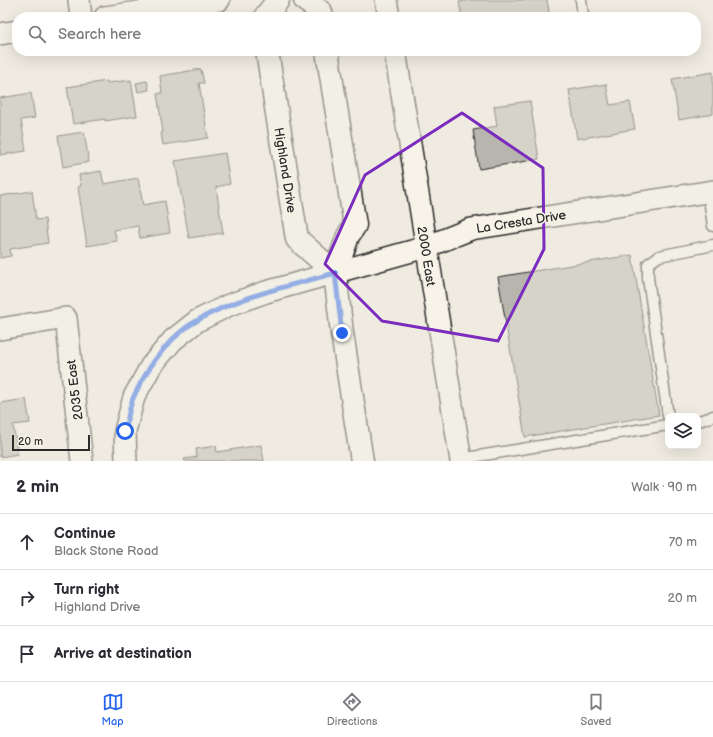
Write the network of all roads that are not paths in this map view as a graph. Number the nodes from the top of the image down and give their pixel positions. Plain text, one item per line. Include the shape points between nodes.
1 (79, 0) edge
2 (219, 0) edge
3 (278, 0) edge
4 (305, 0) edge
5 (386, 0) edge
6 (581, 0) edge
7 (80, 12) edge
8 (139, 12) edge
9 (269, 12) edge
10 (321, 12) edge
11 (388, 12) edge
12 (583, 12) edge
13 (12, 32) edge
14 (0, 34) edge
15 (268, 56) edge
16 (328, 56) edge
17 (395, 56) edge
18 (710, 192) edge
19 (713, 226) edge
20 (713, 245) edge
21 (426, 247) junction
22 (335, 273) junction
23 (0, 328) edge
24 (668, 413) edge
25 (713, 416) edge
26 (701, 420) edge
27 (665, 426) edge
28 (460, 460) edge
29 (82, 461) edge
30 (126, 461) edge
31 (362, 461) edge

1 - 7 street
2 - 8 street
3 - 9 main road
4 - 10 main road
5 - 11 street
6 - 12 lane
13 - 14 street
15 - 22 main road, Highland Drive via 297,239
16 - 22 main road via 355,224
17 - 21 street, 2000 East
18 - 19 lane
18 - 21 street, La Cresta Drive via 471,229
20 - 24 lane via 659,256 648,264
21 - 22 street, La Cresta Drive
21 - 28 street, 2000 East
22 - 30 street, La Cresta Drive via 229,305 197,320 172,340 151,366 134,397 125,431
22 - 31 main road
23 - 29 street, 2035 East via 66,318
25 - 26 lane
27 - 28 lane

